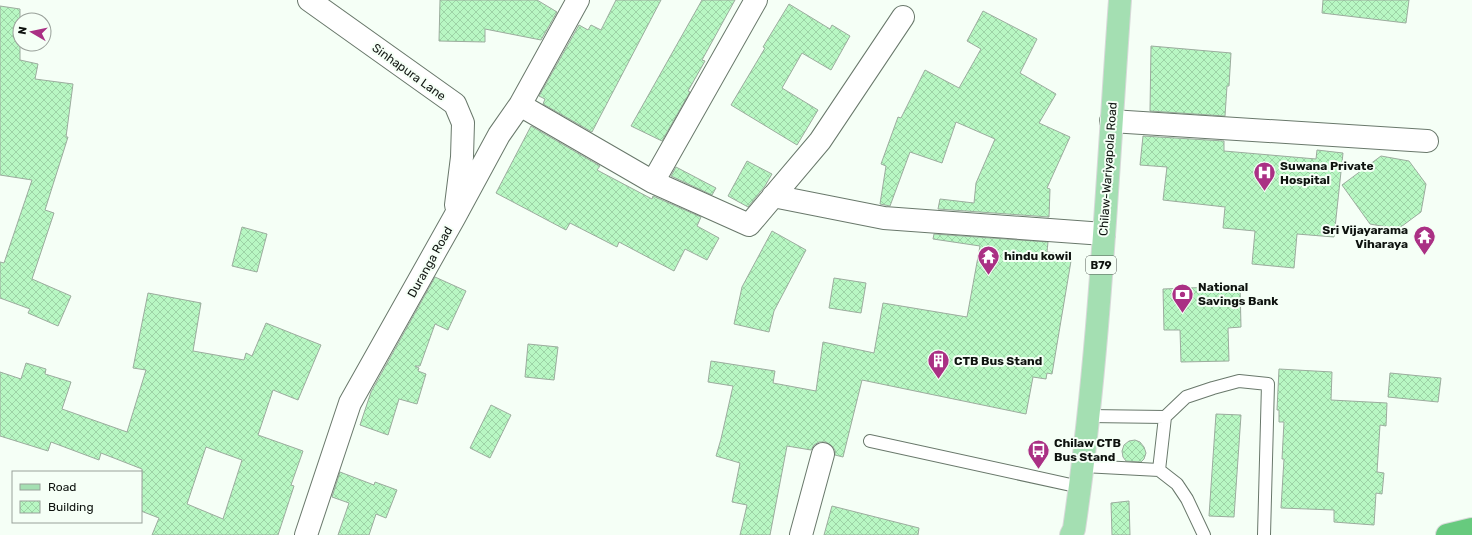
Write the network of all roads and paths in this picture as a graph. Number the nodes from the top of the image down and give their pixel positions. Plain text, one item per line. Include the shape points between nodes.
1 (309, 0) edge
2 (578, 0) edge
3 (756, 0) edge
4 (1120, 0) edge
5 (903, 17) dead end
6 (520, 105) junction
7 (1111, 121) junction
8 (1427, 141) dead end
9 (653, 182) junction
10 (773, 196) junction
11 (454, 218) junction
12 (1104, 234) junction
13 (1089, 416) junction
14 (1164, 417) junction
15 (870, 441) dead end
16 (823, 454) dead end
17 (1083, 466) junction
18 (1159, 470) junction
19 (1080, 487) junction
20 (1472, 529) edge
21 (1073, 533) edge
22 (306, 535) edge
23 (801, 535) edge
24 (1204, 535) edge
25 (1264, 535) edge
26 (1447, 535) edge

1 - 11 street, Sinhapura Lane via 455,104 463,123 462,157
2 - 6 street, Duranga Road
3 - 9 street
4 - 7 main road, Chilaw-Wariyapola Road / B79
5 - 10 street via 820,141
6 - 9 street
6 - 11 street, Duranga Road via 499,135
7 - 8 street
7 - 12 main road, Chilaw-Wariyapola Road / B79
9 - 10 street via 749,225
10 - 12 street via 884,218
11 - 22 street, Duranga Road via 350,403
12 - 13 main road, Chilaw-Wariyapola Road / B79
13 - 14 lane
13 - 17 main road, Chilaw-Wariyapola Road / B79
14 - 18 lane
14 - 25 lane via 1186,397 1213,388 1239,381 1268,384
15 - 19 lane
16 - 23 street
17 - 18 lane
17 - 19 main road, Chilaw-Wariyapola Road / B79
18 - 24 lane via 1177,484
19 - 21 main road, Chilaw-Wariyapola Road / B79
20 - 26 highway

